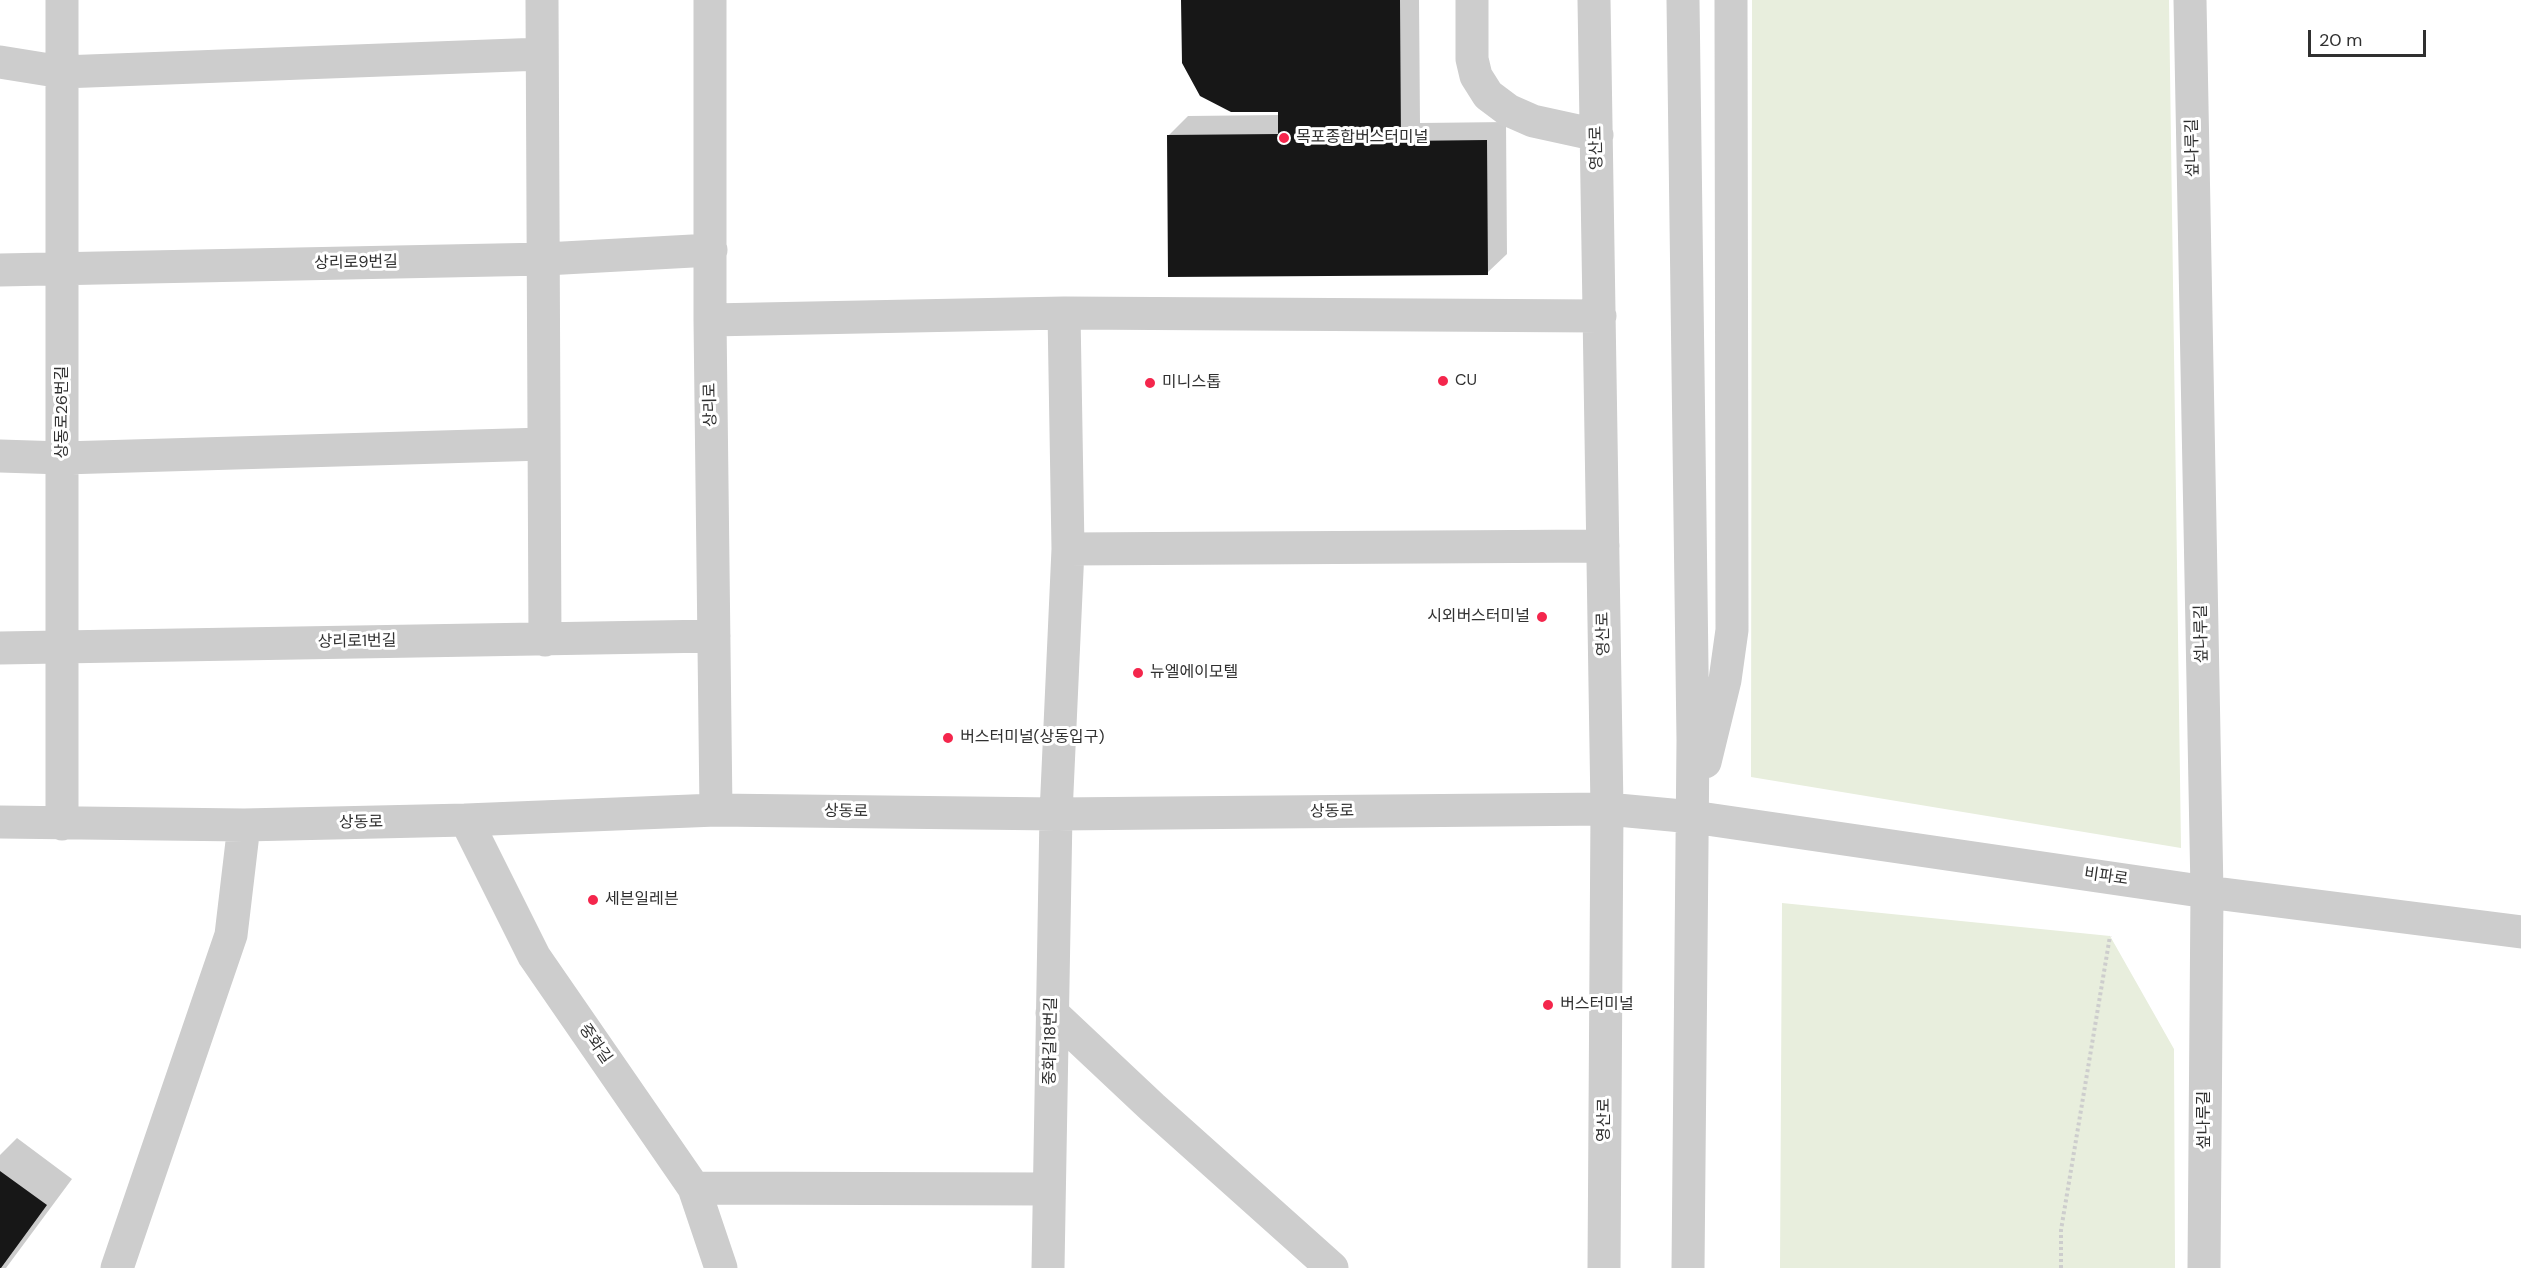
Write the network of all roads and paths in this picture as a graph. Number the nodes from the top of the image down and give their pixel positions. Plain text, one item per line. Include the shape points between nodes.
1 (62, 0) edge
2 (542, 0) edge
3 (710, 0) edge
4 (1472, 0) edge
5 (1594, 0) edge
6 (1683, 0) edge
7 (1731, 0) edge
8 (2190, 0) edge
9 (543, 54) junction
10 (0, 62) edge
11 (62, 72) junction
12 (1597, 135) junction
13 (711, 250) junction
14 (545, 258) junction
15 (62, 269) junction
16 (0, 270) edge
17 (1064, 313) junction
18 (1600, 316) junction
19 (710, 320) junction
20 (544, 444) junction
21 (0, 456) edge
22 (63, 458) junction
23 (1603, 546) junction
24 (1068, 549) junction
25 (714, 636) junction
26 (545, 640) junction
27 (63, 647) junction
28 (0, 648) edge
29 (1607, 809) junction
30 (716, 810) junction
31 (1056, 814) junction
32 (1693, 816) junction
33 (466, 820) junction
34 (0, 822) edge
35 (62, 825) junction
36 (244, 825) junction
37 (2207, 892) junction
38 (2521, 932) edge
39 (2110, 936) dead end
40 (1052, 1013) junction
41 (694, 1188) junction
42 (1048, 1189) junction
43 (117, 1268) edge
44 (721, 1268) edge
45 (1048, 1268) edge
46 (1332, 1268) edge
47 (1604, 1268) edge
48 (1688, 1268) edge
49 (2061, 1268) edge
50 (2204, 1268) edge

1 - 11 street, 상동로26번길
2 - 9 street
3 - 13 street, 상리로
4 - 12 street via 1472,59 1476,76 1488,95 1533,121
5 - 12 street, 영산로
6 - 32 street
7 - 32 street via 1732,630 1725,680
8 - 37 street, 섶나루길
9 - 11 street
9 - 14 street
10 - 11 street
11 - 15 street, 상동로26번길
12 - 18 street, 영산로
13 - 14 street, 상리로9번길
13 - 19 street, 상리로
14 - 15 street, 상리로9번길
14 - 20 street
15 - 16 street, 상리로9번길
15 - 22 street, 상동로26번길
17 - 18 street
17 - 19 street
17 - 24 street, 중화길18번길
18 - 23 street, 영산로
19 - 25 street, 상리로
20 - 22 street
20 - 26 street
21 - 22 street
22 - 27 street, 상동로26번길
23 - 24 street
23 - 29 street, 영산로
24 - 31 street, 중화길18번길
25 - 26 street, 상리로1번길
25 - 30 street, 상리로
26 - 27 street, 상리로1번길
27 - 28 street, 상리로1번길
27 - 35 street, 상동로26번길
29 - 31 street, 상동로
29 - 32 street, 상동로
29 - 47 street, 영산로
30 - 31 street, 상동로
30 - 33 street, 상동로
31 - 40 street, 중화길18번길
32 - 37 street, 비파로
32 - 48 street
33 - 36 street, 상동로
33 - 41 street, 중화길 via 534,956
34 - 35 street, 상동로
35 - 36 street, 상동로
36 - 43 street via 231,935
37 - 38 street, 비파로
37 - 50 street, 섶나루길
39 - 49 path via 2061,1230
40 - 42 street, 중화길18번길
40 - 46 street
41 - 42 street
41 - 44 street, 중화길
42 - 45 street, 중화길18번길

